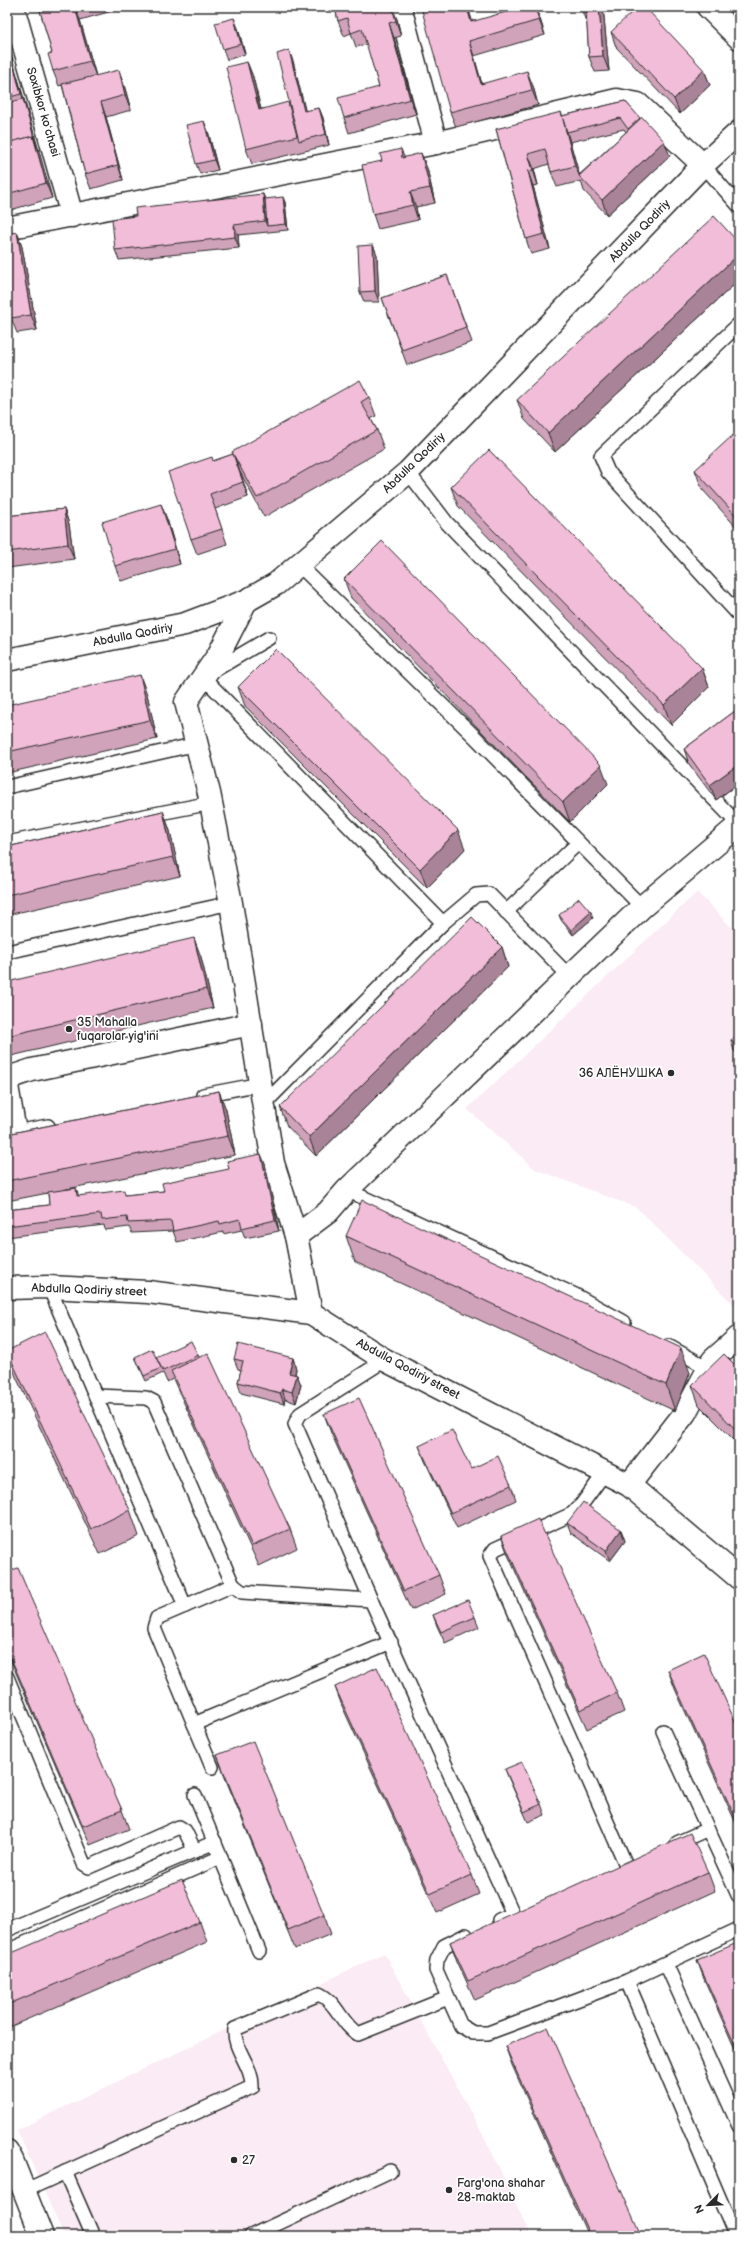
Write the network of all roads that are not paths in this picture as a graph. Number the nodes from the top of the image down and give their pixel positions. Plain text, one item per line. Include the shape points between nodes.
1 (13, 7) edge
2 (400, 7) edge
3 (708, 7) edge
4 (739, 38) edge
5 (739, 132) edge
6 (436, 143) junction
7 (703, 165) junction
8 (739, 206) edge
9 (72, 216) junction
10 (7, 228) edge
11 (739, 324) edge
12 (408, 472) junction
13 (300, 566) junction
14 (246, 601) junction
15 (739, 615) edge
16 (269, 638) dead end
17 (7, 660) edge
18 (203, 677) junction
19 (197, 744) junction
20 (7, 787) edge
21 (211, 803) junction
22 (739, 825) edge
23 (7, 843) edge
24 (578, 843) junction
25 (231, 903) junction
26 (642, 907) junction
27 (506, 912) junction
28 (443, 923) junction
29 (7, 952) edge
30 (570, 977) junction
31 (251, 1024) junction
32 (262, 1094) junction
33 (192, 1097) edge
34 (61, 1123) edge
35 (11, 1133) edge
36 (347, 1190) junction
37 (296, 1236) junction
38 (49, 1287) junction
39 (7, 1288) edge
40 (312, 1313) junction
41 (635, 1328) edge
42 (739, 1337) edge
43 (655, 1339) edge
44 (385, 1360) junction
45 (708, 1368) junction
46 (96, 1396) junction
47 (606, 1471) junction
48 (630, 1484) junction
49 (739, 1578) edge
50 (233, 1585) junction
51 (371, 1600) junction
52 (185, 1606) junction
53 (392, 1642) junction
54 (7, 1677) edge
55 (194, 1724) junction
56 (663, 1731) dead end
57 (212, 1766) dead end
58 (195, 1795) dead end
59 (708, 1829) junction
60 (215, 1842) junction
61 (667, 1847) edge
62 (195, 1851) junction
63 (221, 1857) junction
64 (640, 1859) edge
65 (626, 1865) junction
66 (612, 1871) edge
67 (739, 1897) edge
68 (527, 1908) edge
69 (513, 1914) junction
70 (739, 1929) edge
71 (7, 1930) edge
72 (7, 1951) edge
73 (259, 1951) dead end
74 (666, 1964) junction
75 (627, 1981) junction
76 (448, 1998) junction
77 (739, 2126) edge
78 (7, 2151) edge
79 (390, 2171) dead end
80 (65, 2172) junction
81 (24, 2191) junction
82 (733, 2230) dead end
83 (42, 2236) edge
84 (93, 2236) edge
85 (251, 2236) edge

1 - 9 street, Soxibkor koʻchasi
2 - 6 street
3 - 4 street
5 - 7 street, Abdulla Qodiriy
6 - 7 street via 617,100 638,104
6 - 9 street
7 - 8 lane
7 - 12 street, Abdulla Qodiriy
9 - 10 street
11 - 15 lane via 601,456 608,472
12 - 13 street, Abdulla Qodiriy
12 - 22 lane via 447,523
13 - 14 street, Abdulla Qodiriy via 276,584
13 - 24 lane
14 - 17 street, Abdulla Qodiriy via 185,624
14 - 18 street via 219,654
16 - 18 lane
18 - 19 street via 186,702
18 - 28 lane
19 - 20 lane
19 - 21 street
21 - 23 lane
21 - 25 street
22 - 26 street
24 - 26 lane
24 - 27 lane
25 - 29 lane
25 - 31 street
26 - 30 street
27 - 28 lane via 489,894 476,895
27 - 30 lane
28 - 32 lane
30 - 36 street
31 - 32 street
31 - 35 street via 32,1070 11,1077 7,1086
32 - 33 lane
32 - 37 street via 273,1163
34 - 35 lane
36 - 37 street via 328,1212
36 - 41 lane via 574,1296
37 - 40 street
38 - 39 street, Abdulla Qodiriy street
38 - 40 street, Abdulla Qodiriy street via 148,1292
38 - 46 lane
40 - 44 street, Abdulla Qodiriy street
42 - 45 street via 713,1360
43 - 45 lane
44 - 47 street, Abdulla Qodiriy street
44 - 51 lane via 300,1414 294,1424
45 - 48 street via 685,1413
46 - 50 lane via 146,1398 154,1402
46 - 52 lane
47 - 48 street, Abdulla Qodiriy street
47 - 65 lane via 572,1514 495,1548 490,1556
48 - 49 street, Abdulla Qodiriy street
50 - 51 lane via 242,1592
50 - 52 lane
51 - 53 lane
52 - 55 lane via 157,1618 154,1628
53 - 55 lane
53 - 69 lane
54 - 62 lane via 84,1864 89,1867 179,1827 185,1831
55 - 57 lane
56 - 59 lane
58 - 60 lane
59 - 61 lane
59 - 67 lane
60 - 62 lane
60 - 63 lane
62 - 71 lane
63 - 72 lane
63 - 73 lane
64 - 65 lane
65 - 66 lane
68 - 69 lane
69 - 76 lane via 444,1946 437,1960 436,1970
70 - 74 lane
74 - 75 lane
74 - 77 lane
75 - 76 lane via 488,2033 473,2033 461,2026
75 - 82 lane
76 - 80 lane via 358,2034 350,2030 327,1997 319,1994 235,2029 234,2037 253,2079 252,2086
78 - 81 street
79 - 85 lane
80 - 81 lane
80 - 84 lane
81 - 83 street

